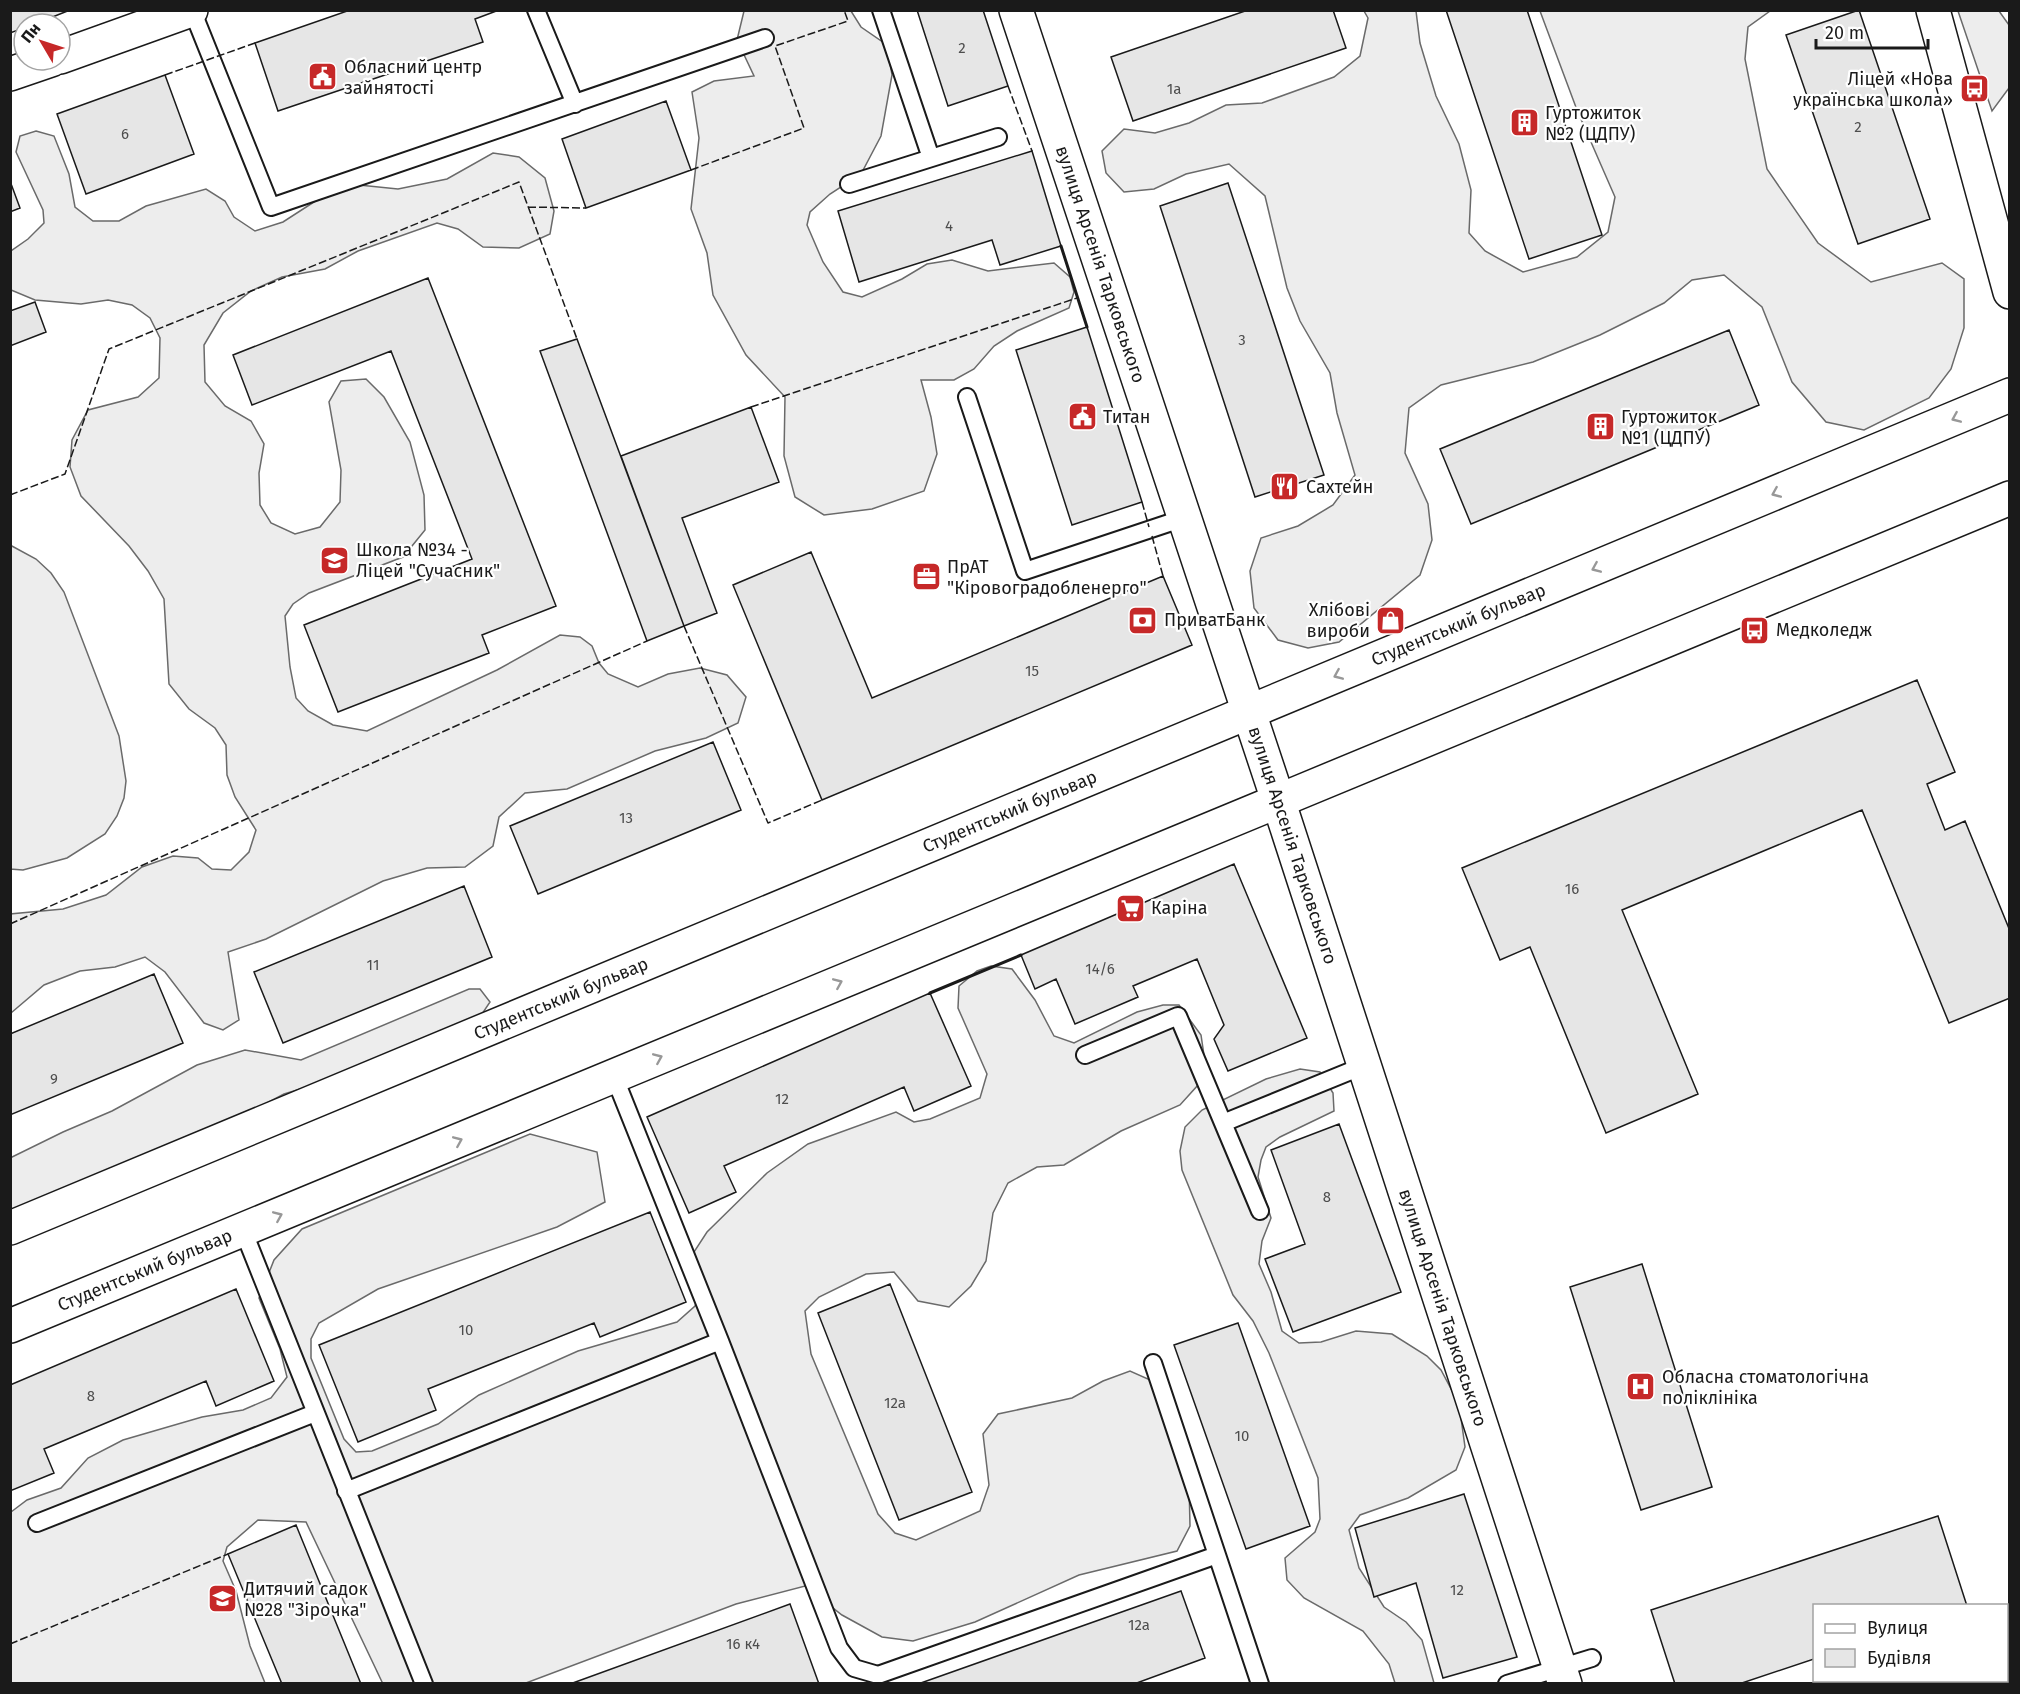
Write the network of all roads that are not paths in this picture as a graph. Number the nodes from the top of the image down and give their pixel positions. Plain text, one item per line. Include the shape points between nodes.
1 (192, 10) edge
2 (536, 10) edge
3 (881, 10) edge
4 (1016, 10) edge
5 (1933, 10) edge
6 (765, 38) dead end
7 (72, 53) edge
8 (575, 104) junction
9 (998, 137) dead end
10 (931, 158) junction
11 (849, 184) dead end
12 (2010, 292) edge
13 (2010, 395) edge
14 (967, 397) dead end
15 (2010, 498) edge
16 (1184, 518) junction
17 (1248, 711) junction
18 (1278, 800) junction
19 (1085, 1055) dead end
20 (1363, 1066) junction
21 (614, 1076) junction
22 (1223, 1123) junction
23 (1260, 1211) dead end
24 (10, 1228) edge
25 (243, 1230) junction
26 (10, 1326) edge
27 (720, 1341) junction
28 (1153, 1363) dead end
29 (315, 1413) junction
30 (346, 1491) junction
31 (37, 1523) dead end
32 (1217, 1555) junction
33 (1592, 1658) dead end
34 (1563, 1675) edge
35 (1257, 1682) edge
36 (424, 1683) edge
37 (1507, 1683) edge

1 - 7 street
1 - 8 lane via 271,207
2 - 8 lane
3 - 10 lane
4 - 16 street, вулиця Арсенія Тарковського
5 - 12 street
6 - 8 lane
9 - 10 lane
10 - 11 lane
13 -> 17 street, Студентський бульвар
14 - 16 lane via 1025,571
15 - 18 street, Студентський бульвар
16 - 17 street, вулиця Арсенія Тарковського
17 - 18 street, вулиця Арсенія Тарковського
17 - 24 street, Студентський бульвар
18 - 20 street, вулиця Арсенія Тарковського
21 -> 18 street, Студентський бульвар
19 - 22 lane via 1178,1016
20 - 22 lane
20 - 34 street, вулиця Арсенія Тарковського
25 -> 21 street, Студентський бульвар
21 - 27 lane
22 - 23 lane
25 - 26 street, Студентський бульвар
25 - 29 lane
27 - 30 lane
27 - 32 lane via 839,1648 854,1668 878,1675
28 - 32 lane
29 - 30 lane
29 - 31 lane
30 - 36 lane
32 - 35 lane
33 - 34 lane
34 - 37 lane

